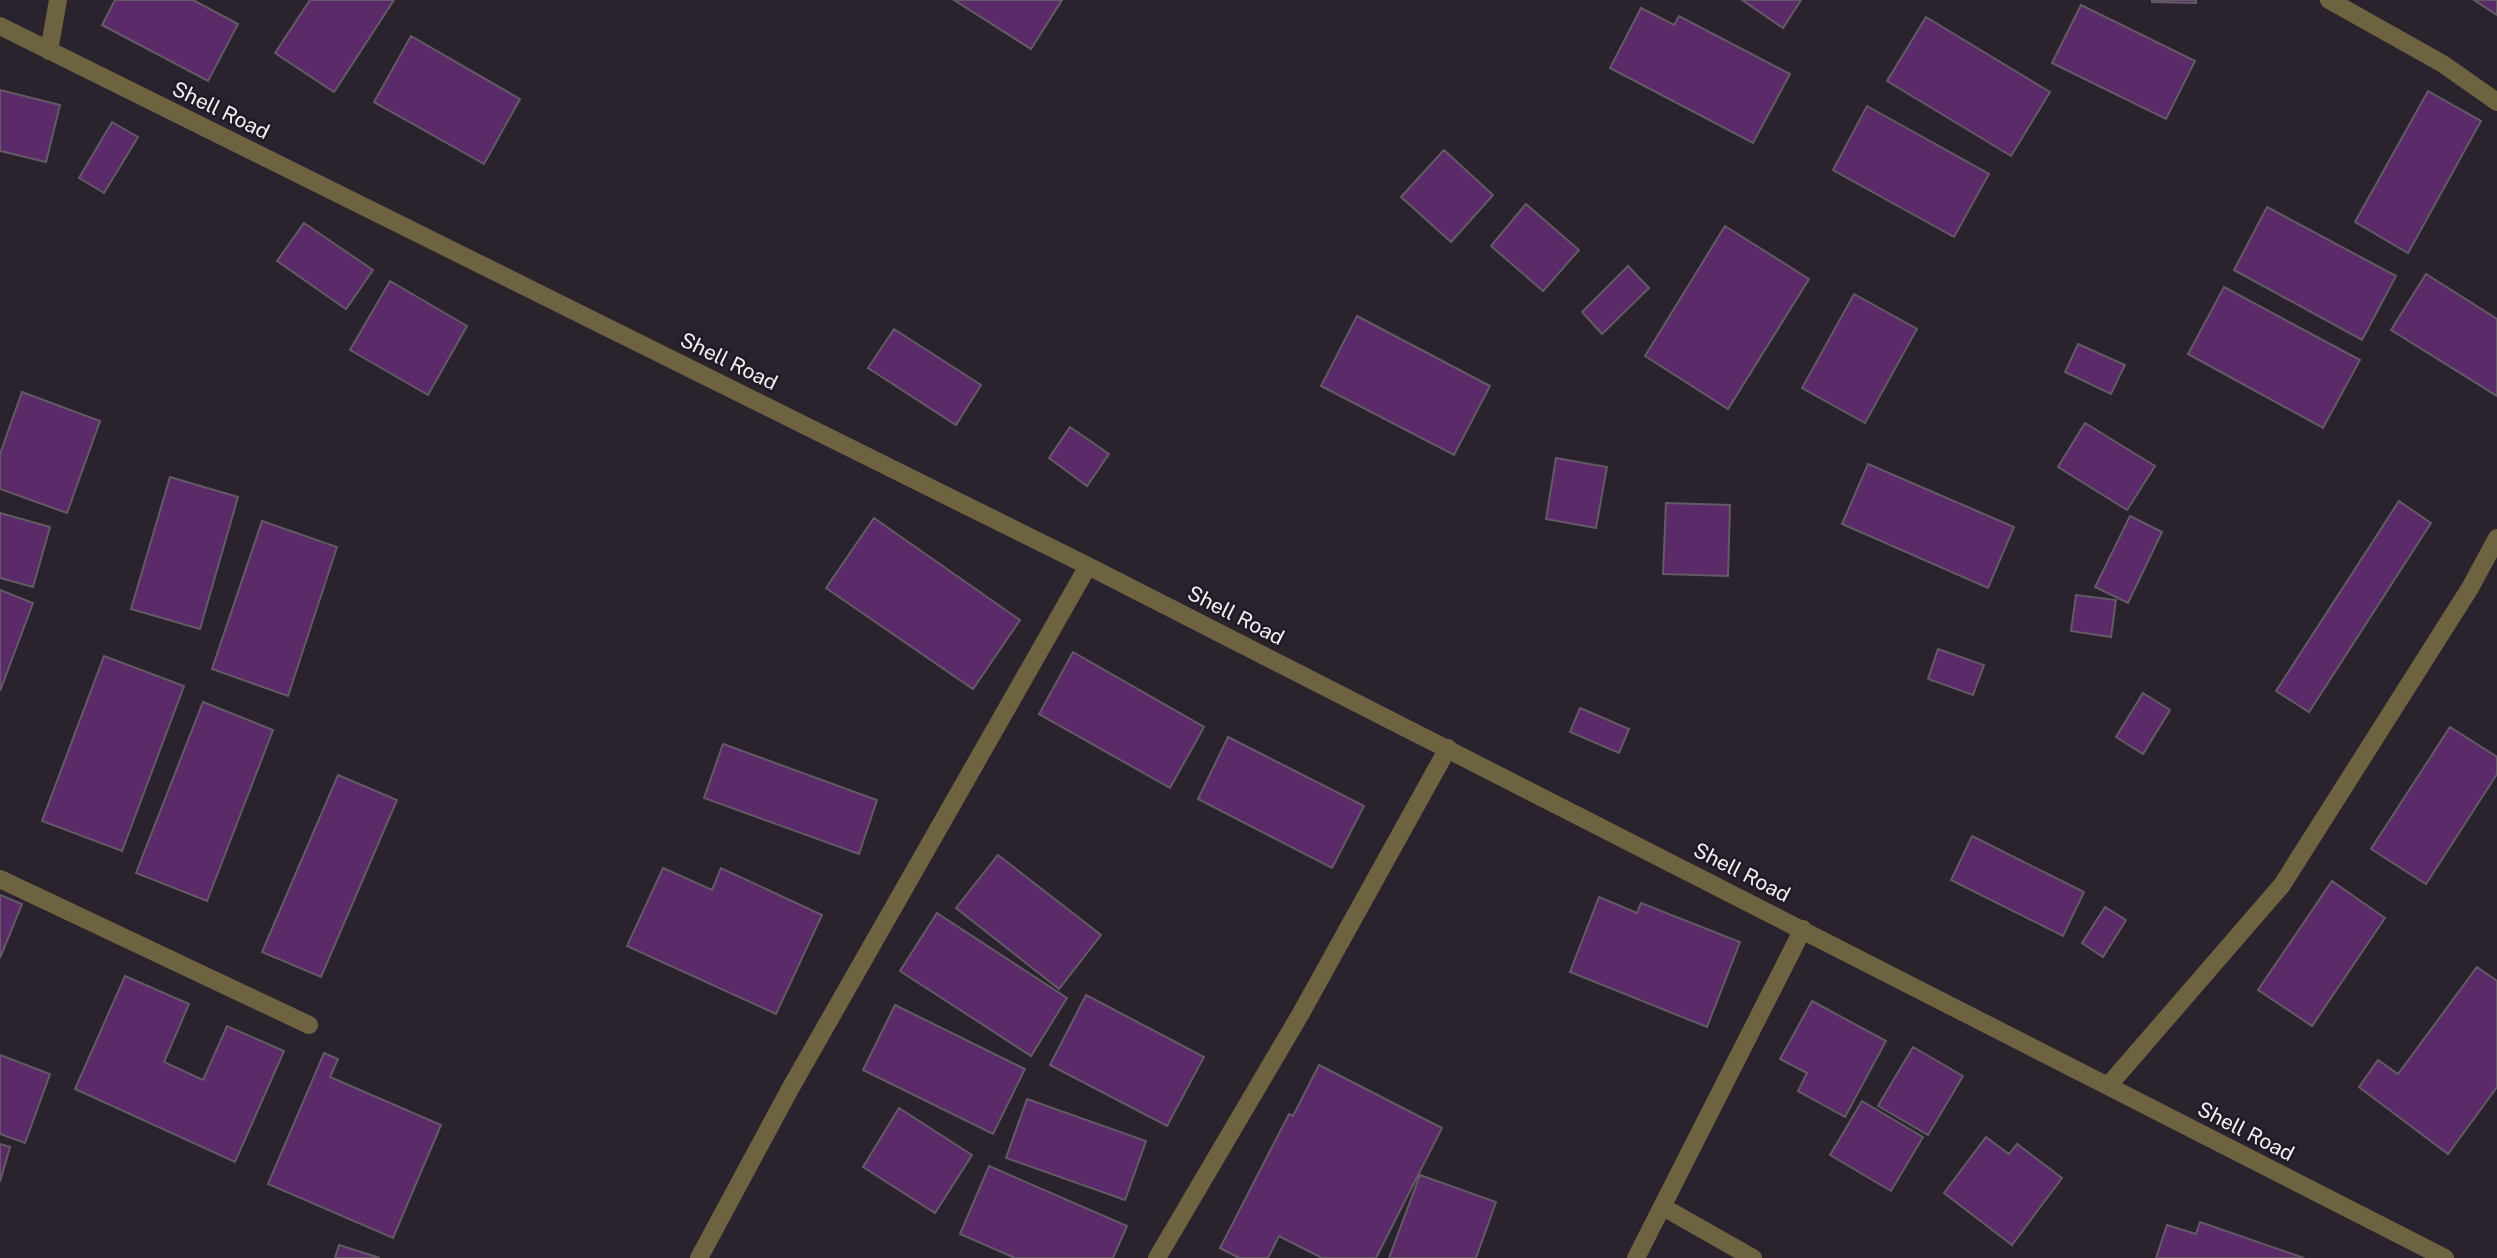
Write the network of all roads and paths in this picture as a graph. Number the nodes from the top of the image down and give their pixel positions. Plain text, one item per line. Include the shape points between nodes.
1 (58, 0) edge
2 (2329, 0) edge
3 (0, 26) edge
4 (49, 51) junction
5 (2497, 102) edge
6 (2497, 538) edge
7 (1088, 566) junction
8 (1448, 748) junction
9 (0, 879) edge
10 (1803, 929) junction
11 (309, 1025) dead end
12 (2108, 1086) junction
13 (1663, 1207) junction
14 (699, 1258) edge
15 (1157, 1258) edge
16 (1636, 1258) edge
17 (1753, 1258) edge
18 (2445, 1258) edge

1 - 4 street
2 - 5 street via 2442,64
3 - 4 street, Shell Road
4 - 7 street, Shell Road
6 - 12 street via 2282,885
7 - 8 street, Shell Road
7 - 14 street
8 - 10 street, Shell Road
8 - 15 street via 1300,1015
9 - 11 street
10 - 12 street, Shell Road
10 - 13 street
12 - 18 street, Shell Road
13 - 16 street
13 - 17 street

